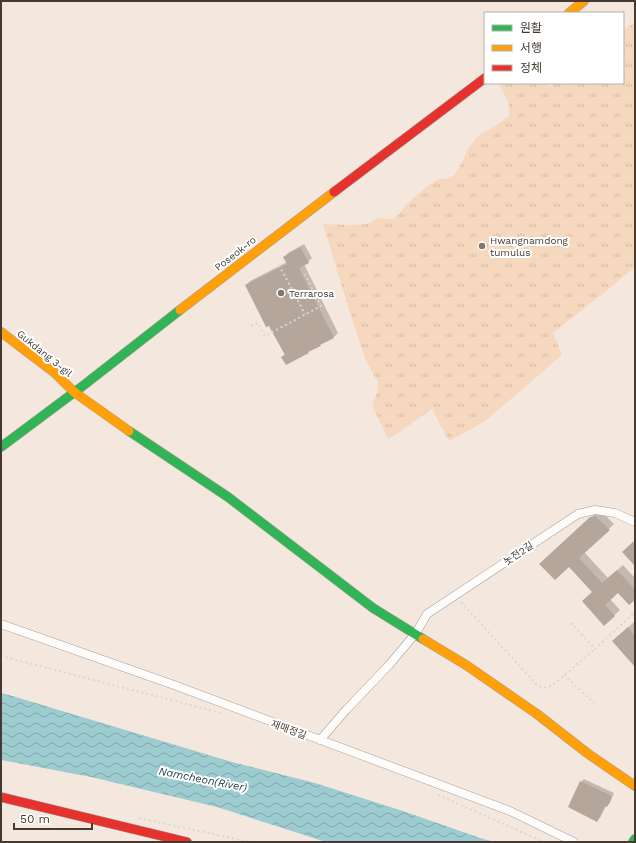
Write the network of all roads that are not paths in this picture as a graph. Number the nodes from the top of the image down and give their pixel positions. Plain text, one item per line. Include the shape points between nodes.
1 (584, 1) edge
2 (570, 12) edge
3 (484, 79) edge
4 (1, 332) edge
5 (74, 392) junction
6 (1, 447) edge
7 (635, 522) edge
8 (1, 624) edge
9 (416, 634) junction
10 (320, 740) junction
11 (635, 786) edge
12 (1, 797) edge
13 (635, 839) edge
14 (187, 842) edge
15 (574, 842) edge
16 (633, 842) edge

1 - 2 street
3 - 5 street, Poseok-ro via 285,228
4 - 5 street, Gukdang 3-gil via 55,372
5 - 6 street, Poseok-ro
5 - 9 street, Gukdang 3-gil via 140,440 228,497 373,608
7 - 9 street, 놋전2길 via 615,513 595,510 578,514 427,614
8 - 10 street, 재매정길
9 - 10 street, 놋전2길
9 - 11 street, Gukdang 3-gil via 537,714
10 - 15 street, 재매정길 via 510,812
12 - 14 street
13 - 16 street

